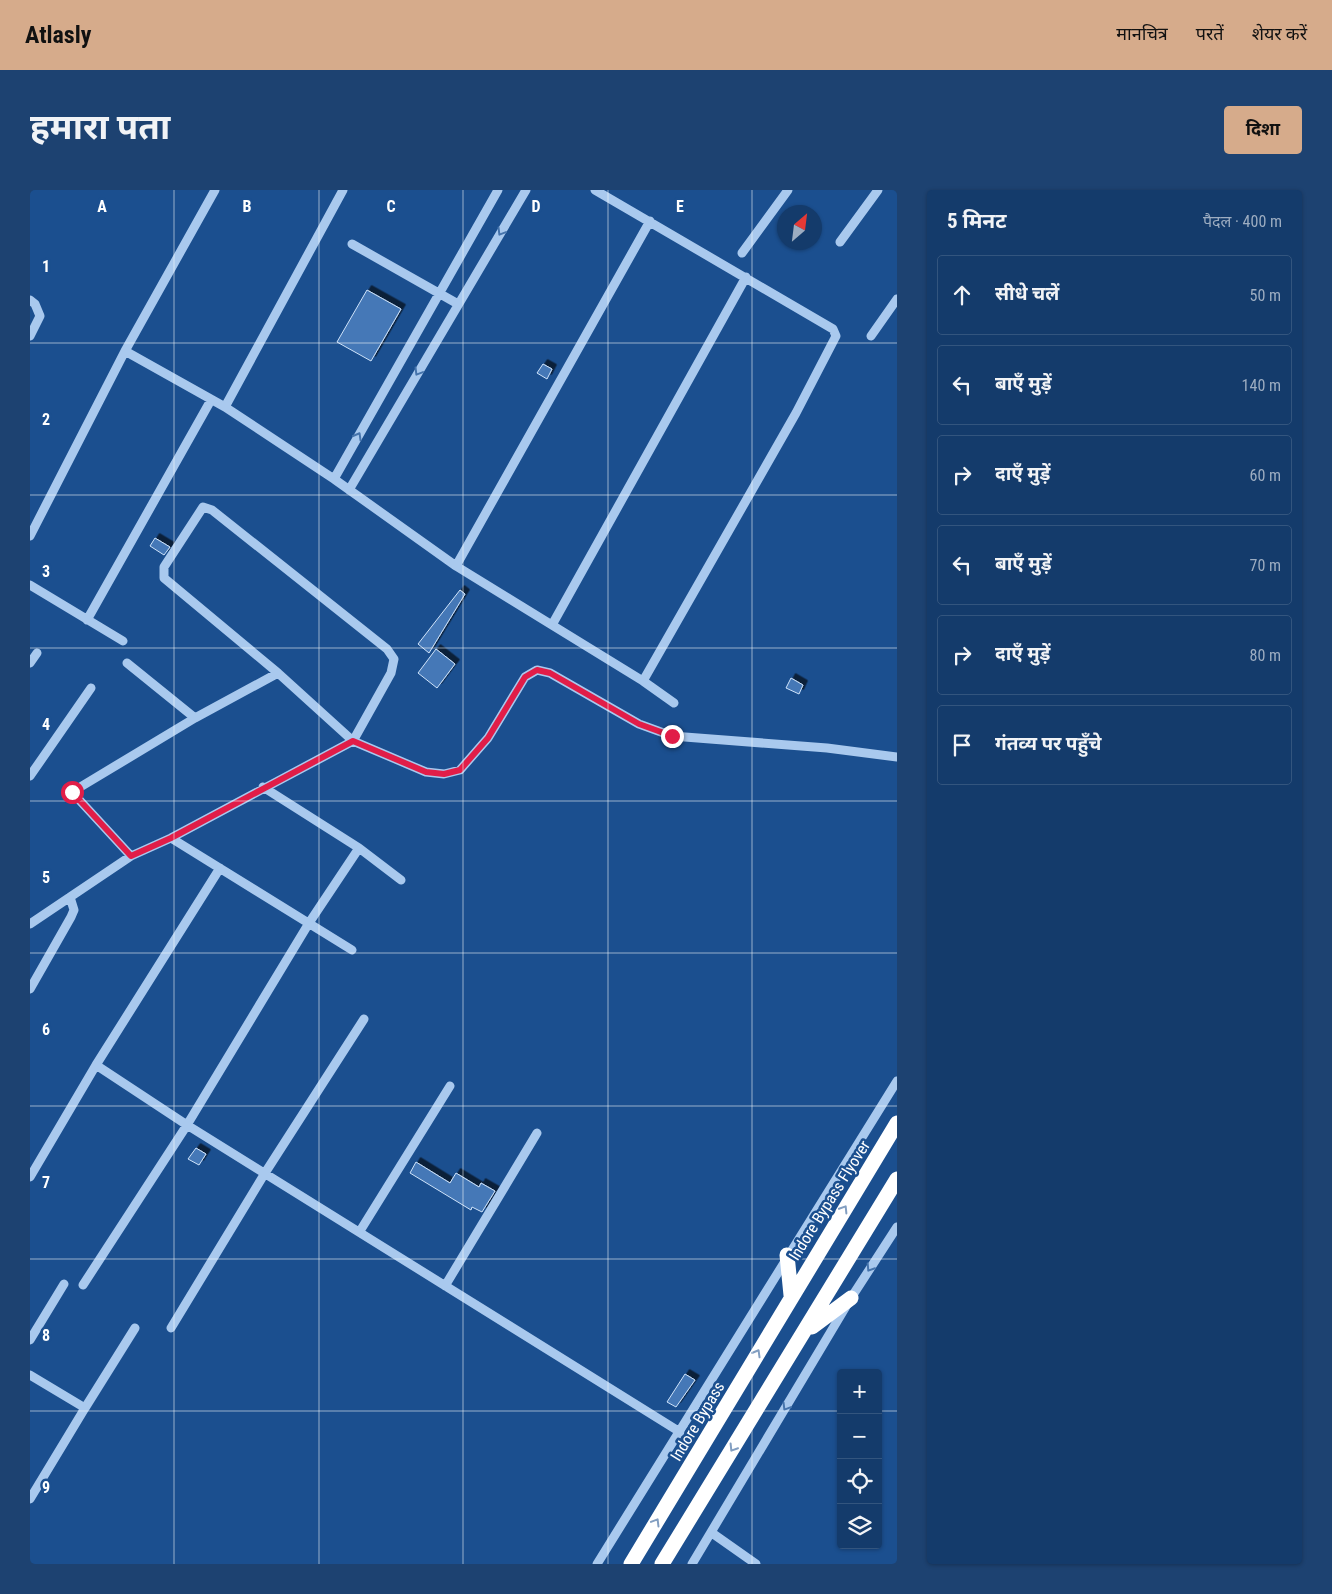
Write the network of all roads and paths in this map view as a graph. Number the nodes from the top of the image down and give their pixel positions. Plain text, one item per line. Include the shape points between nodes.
1 (215, 190) edge
2 (343, 190) edge
3 (498, 190) edge
4 (526, 190) edge
5 (595, 190) edge
6 (788, 190) edge
7 (878, 190) edge
8 (650, 220) junction
9 (840, 242) dead end
10 (352, 244) dead end
11 (742, 253) dead end
12 (746, 277) junction
13 (439, 294) junction
14 (897, 299) edge
15 (30, 300) edge
16 (458, 304) junction
17 (30, 336) edge
18 (870, 336) dead end
19 (125, 352) junction
20 (211, 400) junction
21 (225, 406) junction
22 (334, 479) junction
23 (349, 490) junction
24 (30, 536) edge
25 (456, 566) junction
26 (30, 585) edge
27 (87, 620) junction
28 (552, 625) junction
29 (123, 641) dead end
30 (37, 653) dead end
31 (30, 663) edge
32 (127, 663) dead end
33 (278, 673) junction
34 (643, 681) junction
35 (91, 688) dead end
36 (674, 703) dead end
37 (195, 718) junction
38 (353, 741) junction
39 (897, 757) edge
40 (30, 776) edge
41 (263, 787) junction
42 (171, 838) junction
43 (360, 848) junction
44 (131, 856) junction
45 (220, 868) junction
46 (401, 880) dead end
47 (70, 897) junction
48 (309, 923) junction
49 (30, 924) edge
50 (352, 950) dead end
51 (30, 989) edge
52 (364, 1019) dead end
53 (96, 1065) junction
54 (897, 1081) edge
55 (450, 1086) dead end
56 (897, 1123) edge
57 (187, 1125) junction
58 (537, 1132) dead end
59 (265, 1173) junction
60 (30, 1177) edge
61 (897, 1179) edge
62 (897, 1227) edge
63 (360, 1232) junction
64 (787, 1255) junction
65 (64, 1284) dead end
66 (84, 1285) dead end
67 (445, 1286) junction
68 (791, 1295) junction
69 (851, 1298) junction
70 (135, 1328) dead end
71 (171, 1328) dead end
72 (805, 1332) junction
73 (30, 1340) edge
74 (30, 1375) edge
75 (85, 1408) junction
76 (680, 1432) junction
77 (30, 1499) edge
78 (712, 1533) junction
79 (597, 1564) edge
80 (631, 1564) edge
81 (662, 1564) edge
82 (692, 1564) edge
83 (756, 1564) edge

1 - 19 street
2 - 21 street
3 - 13 street
4 -> 16 street
5 - 8 street
6 - 11 street
7 - 9 street
8 - 12 street
8 - 25 street
10 - 13 street
12 - 28 street
12 - 34 street via 833,329 836,340
13 - 16 street
22 -> 13 street
14 - 18 street
15 - 17 street via 40,316
16 -> 23 street
19 - 20 street
19 - 24 street
20 - 21 street
20 - 27 street
21 - 22 street
22 - 23 street
23 - 25 street
25 - 28 street
26 - 27 street
27 - 29 street
28 - 34 street
30 - 31 street
32 - 37 street
33 - 37 street
33 - 38 street
33 - 38 street via 164,578 164,567 203,507 212,510 387,649 394,659 391,673
34 - 36 street
35 - 40 street
37 - 44 street via 72,792
38 - 39 street via 426,772 444,774 460,770 488,738 525,677 537,670 550,673 639,724 672,736
38 - 41 street
41 - 42 street
41 - 43 street
42 - 44 street
42 - 45 street
43 - 46 street
43 - 48 street
44 - 47 street
45 - 48 street
45 - 53 street
47 - 49 street
47 - 51 street via 74,910 71,917
48 - 50 street
48 - 57 street
52 - 59 street
53 - 57 street
53 - 60 street
54 - 64 street
55 - 63 street
68 -> 56 highway, Indore Bypass Flyover
57 - 59 street
57 - 66 street
58 - 67 street
59 - 63 street
59 - 71 street
61 - 72 highway
62 -> 69 street
63 - 67 street
64 - 68 highway
64 - 76 street
65 - 73 street
67 - 76 street
80 -> 68 highway, Indore Bypass
69 - 72 highway
69 -> 78 street
70 - 75 street
72 -> 81 highway
74 - 75 street
75 - 77 street
76 - 79 street
78 - 82 street
78 - 83 street

